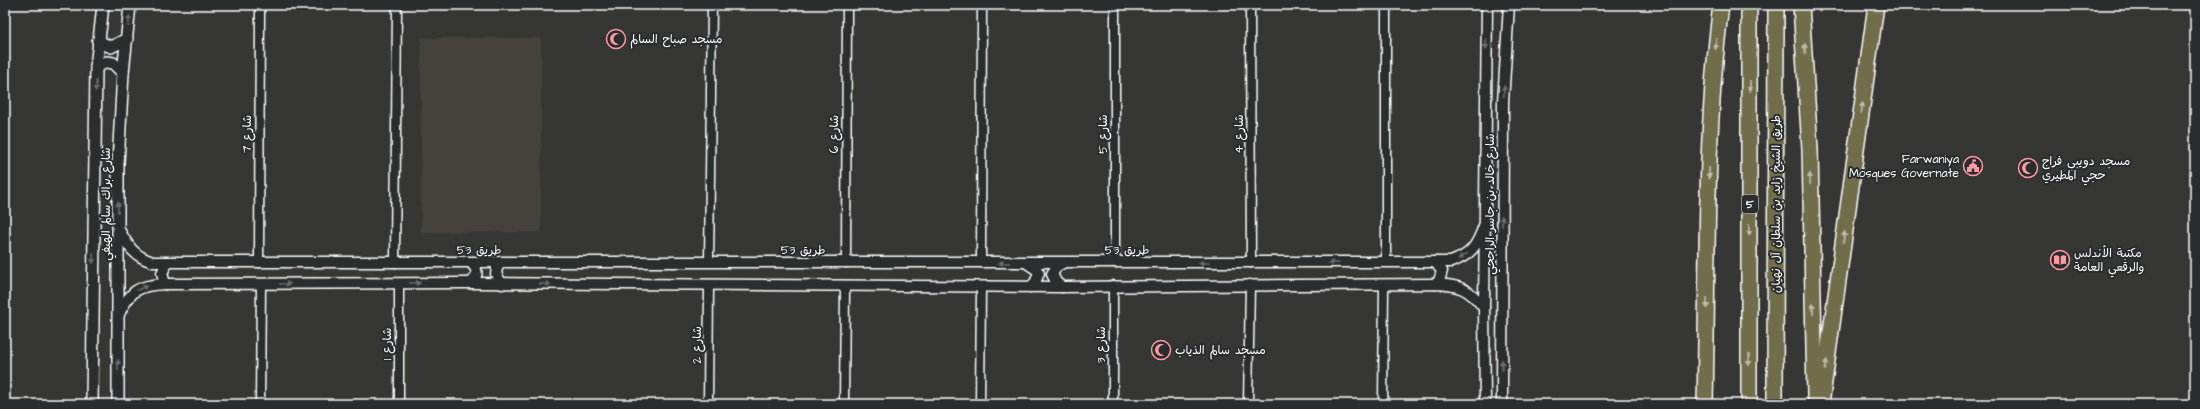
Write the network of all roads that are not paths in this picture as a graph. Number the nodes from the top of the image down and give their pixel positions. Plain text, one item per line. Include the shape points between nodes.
1 (103, 5) edge
2 (130, 5) edge
3 (260, 5) edge
4 (397, 5) edge
5 (712, 5) edge
6 (847, 5) edge
7 (982, 5) edge
8 (1115, 5) edge
9 (1250, 5) edge
10 (1386, 5) edge
11 (1487, 5) edge
12 (1509, 5) edge
13 (1721, 5) edge
14 (1749, 5) edge
15 (1776, 5) edge
16 (1801, 5) edge
17 (1876, 5) edge
18 (127, 39) junction
19 (98, 41) junction
20 (96, 67) junction
21 (123, 73) junction
22 (1484, 226) junction
23 (118, 228) junction
24 (709, 262) junction
25 (1386, 262) junction
26 (1435, 262) junction
27 (167, 263) junction
28 (259, 263) junction
29 (395, 263) junction
30 (471, 263) junction
31 (501, 263) junction
32 (846, 263) junction
33 (981, 263) junction
34 (1027, 263) junction
35 (1063, 263) junction
36 (1115, 263) junction
37 (1251, 263) junction
38 (470, 283) junction
39 (165, 284) junction
40 (261, 284) junction
41 (399, 284) junction
42 (502, 284) junction
43 (1250, 284) junction
44 (1384, 284) junction
45 (1435, 284) junction
46 (1113, 285) junction
47 (709, 286) junction
48 (845, 287) junction
49 (981, 287) junction
50 (1030, 287) junction
51 (1062, 287) junction
52 (1484, 308) junction
53 (118, 316) junction
54 (92, 404) edge
55 (118, 404) edge
56 (260, 404) edge
57 (399, 404) edge
58 (708, 404) edge
59 (844, 404) edge
60 (980, 404) edge
61 (1113, 404) edge
62 (1248, 404) edge
63 (1383, 404) edge
64 (1486, 404) edge
65 (1502, 404) edge
66 (1705, 404) edge
67 (1749, 404) edge
68 (1776, 404) edge
69 (1815, 404) edge
70 (1821, 404) edge

1 - 19 main road, شارع براك سالم الهيفي
18 -> 2 main road, شارع براك سالم الهيفي
3 - 28 street, شارع 7
4 - 29 street
5 - 24 street
6 - 32 street, شارع 6
7 - 33 street
8 - 36 street, شارع 5
9 - 37 street, شارع 4
10 - 25 street
11 -> 22 street, شارع خالد بن جاسر الراجحي
65 -> 12 street, شارع خالد بن جاسر الراجحي via 1503,102
13 -> 66 highway via 1713,66 1708,180
14 -> 67 highway, 5
15 - 68 highway, طريق الشيخ زايد بن سلطان آل نهيان / 5
69 -> 16 highway via 1810,149
70 -> 17 highway
18 - 19 main road via 111,47
18 - 21 main road, شارع براك سالم الهيفي
19 - 20 main road, شارع براك سالم الهيفي
20 - 21 main road via 107,62 112,63
20 -> 54 main road, شارع براك سالم الهيفي
23 -> 21 main road, شارع براك سالم الهيفي via 118,163
22 -> 26 street, طريق 53 via 1478,244 1463,258 1451,262
22 - 52 street, شارع خالد بن جاسر الراجحي
23 - 27 street, طريق 53 via 128,246 140,258
23 - 53 main road, شارع براك سالم الهيفي
24 - 31 street, طريق 53
24 - 32 street, طريق 53
25 - 26 street, طريق 53
25 -> 37 street, طريق 53
26 - 45 street via 1442,271 1439,281
27 - 28 street, طريق 53
27 - 39 street via 162,273
28 - 29 street, طريق 53
29 - 30 street, طريق 53
30 - 31 street, طريق 53
30 - 38 street via 477,274
31 - 42 street via 496,274
32 - 33 street, طريق 53
34 -> 33 street, طريق 53
34 - 35 street, طريق 53
34 - 50 street via 1039,273 1035,283
35 - 36 street, طريق 53
35 - 51 street via 1057,266 1052,274
37 -> 36 street, طريق 53
41 -> 38 street
38 - 42 street
39 - 40 street
53 -> 39 street via 127,298 140,287
40 -> 41 street
40 - 56 street
41 - 57 street, شارع 1
42 -> 47 street
43 - 44 street
43 - 46 street
43 - 62 street
44 - 45 street
44 - 63 street
45 - 52 street via 1465,289 1475,296
46 - 51 street
46 - 61 street, شارع 3
47 - 48 street
47 - 58 street, شارع 2
48 - 49 street
48 - 59 street
49 - 50 street
49 - 60 street
50 - 51 street
52 - 64 street, شارع خالد بن جاسر الراجحي
55 -> 53 main road, شارع براك سالم الهيفي

